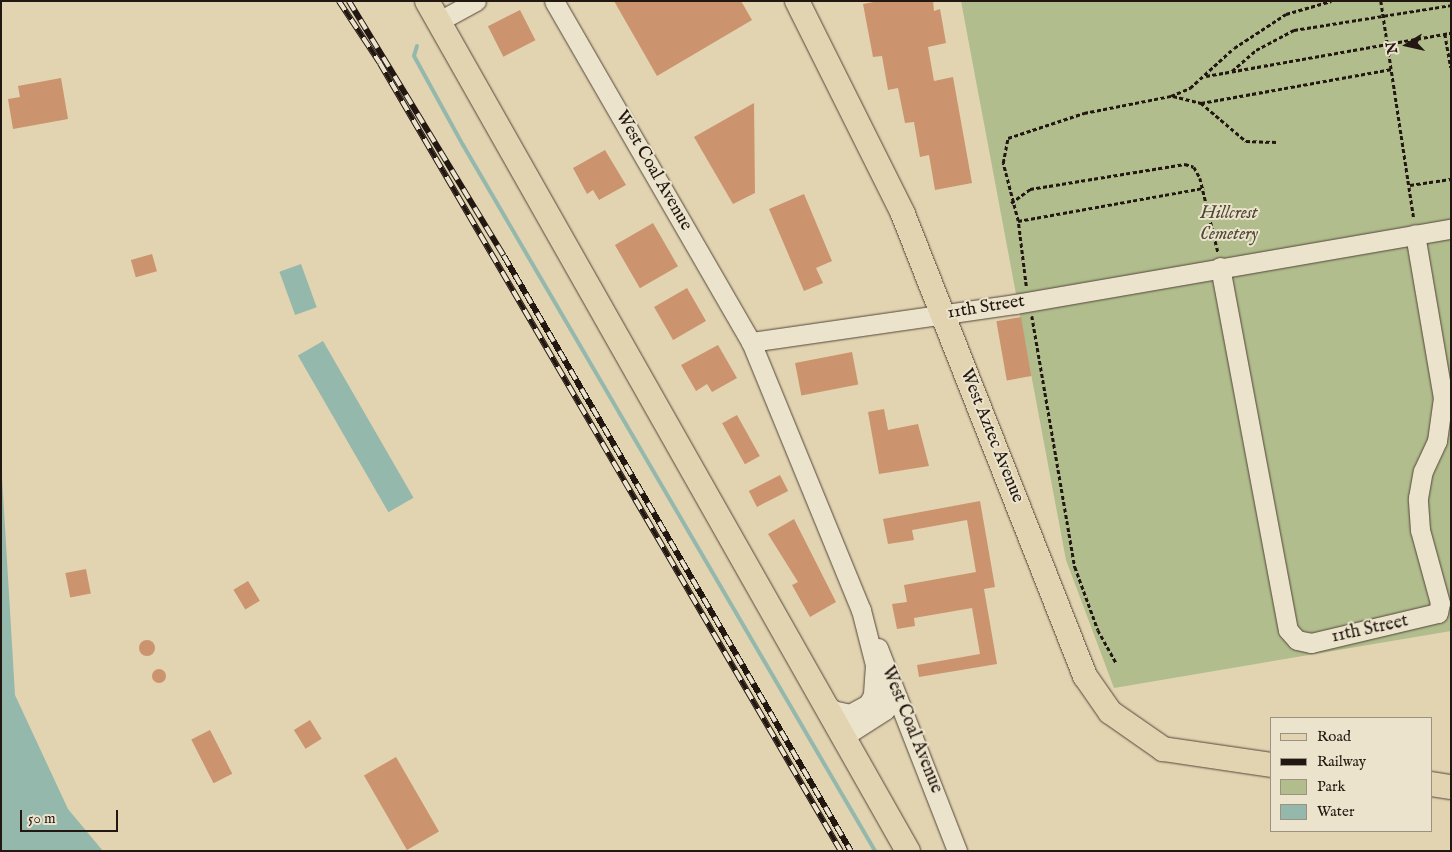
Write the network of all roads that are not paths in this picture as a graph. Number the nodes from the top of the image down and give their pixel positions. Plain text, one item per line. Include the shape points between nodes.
1 (476, 1) edge
2 (554, 1) edge
3 (797, 1) edge
4 (433, 11) edge
5 (1451, 228) edge
6 (1415, 234) junction
7 (1220, 267) junction
8 (943, 314) junction
9 (751, 342) junction
10 (861, 610) junction
11 (888, 672) junction
12 (823, 701) junction
13 (843, 737) junction
14 (1270, 765) edge
15 (1432, 784) edge
16 (1451, 787) edge
17 (908, 851) edge
18 (957, 851) edge

1 - 4 street
2 - 9 street, West Coal Avenue
3 - 8 main road, West Aztec Avenue via 903,214
4 - 12 main road
5 - 6 street, 11th Street
6 - 7 street, 11th Street
6 - 7 street, 11th Street via 1443,398 1437,441 1423,471 1418,498 1420,530 1440,603 1438,613 1311,643 1297,640 1288,630
7 - 8 street, 11th Street
8 - 9 street, 11th Street
8 - 14 main road, West Aztec Avenue via 1085,676 1110,712 1162,749
9 - 10 street, West Coal Avenue
10 - 11 street, West Coal Avenue
10 - 12 street via 875,665 873,695 868,704 850,714 833,710
11 - 13 street via 891,695 885,710
11 - 18 street, West Coal Avenue
12 - 13 main road
13 - 17 main road
15 - 16 main road

